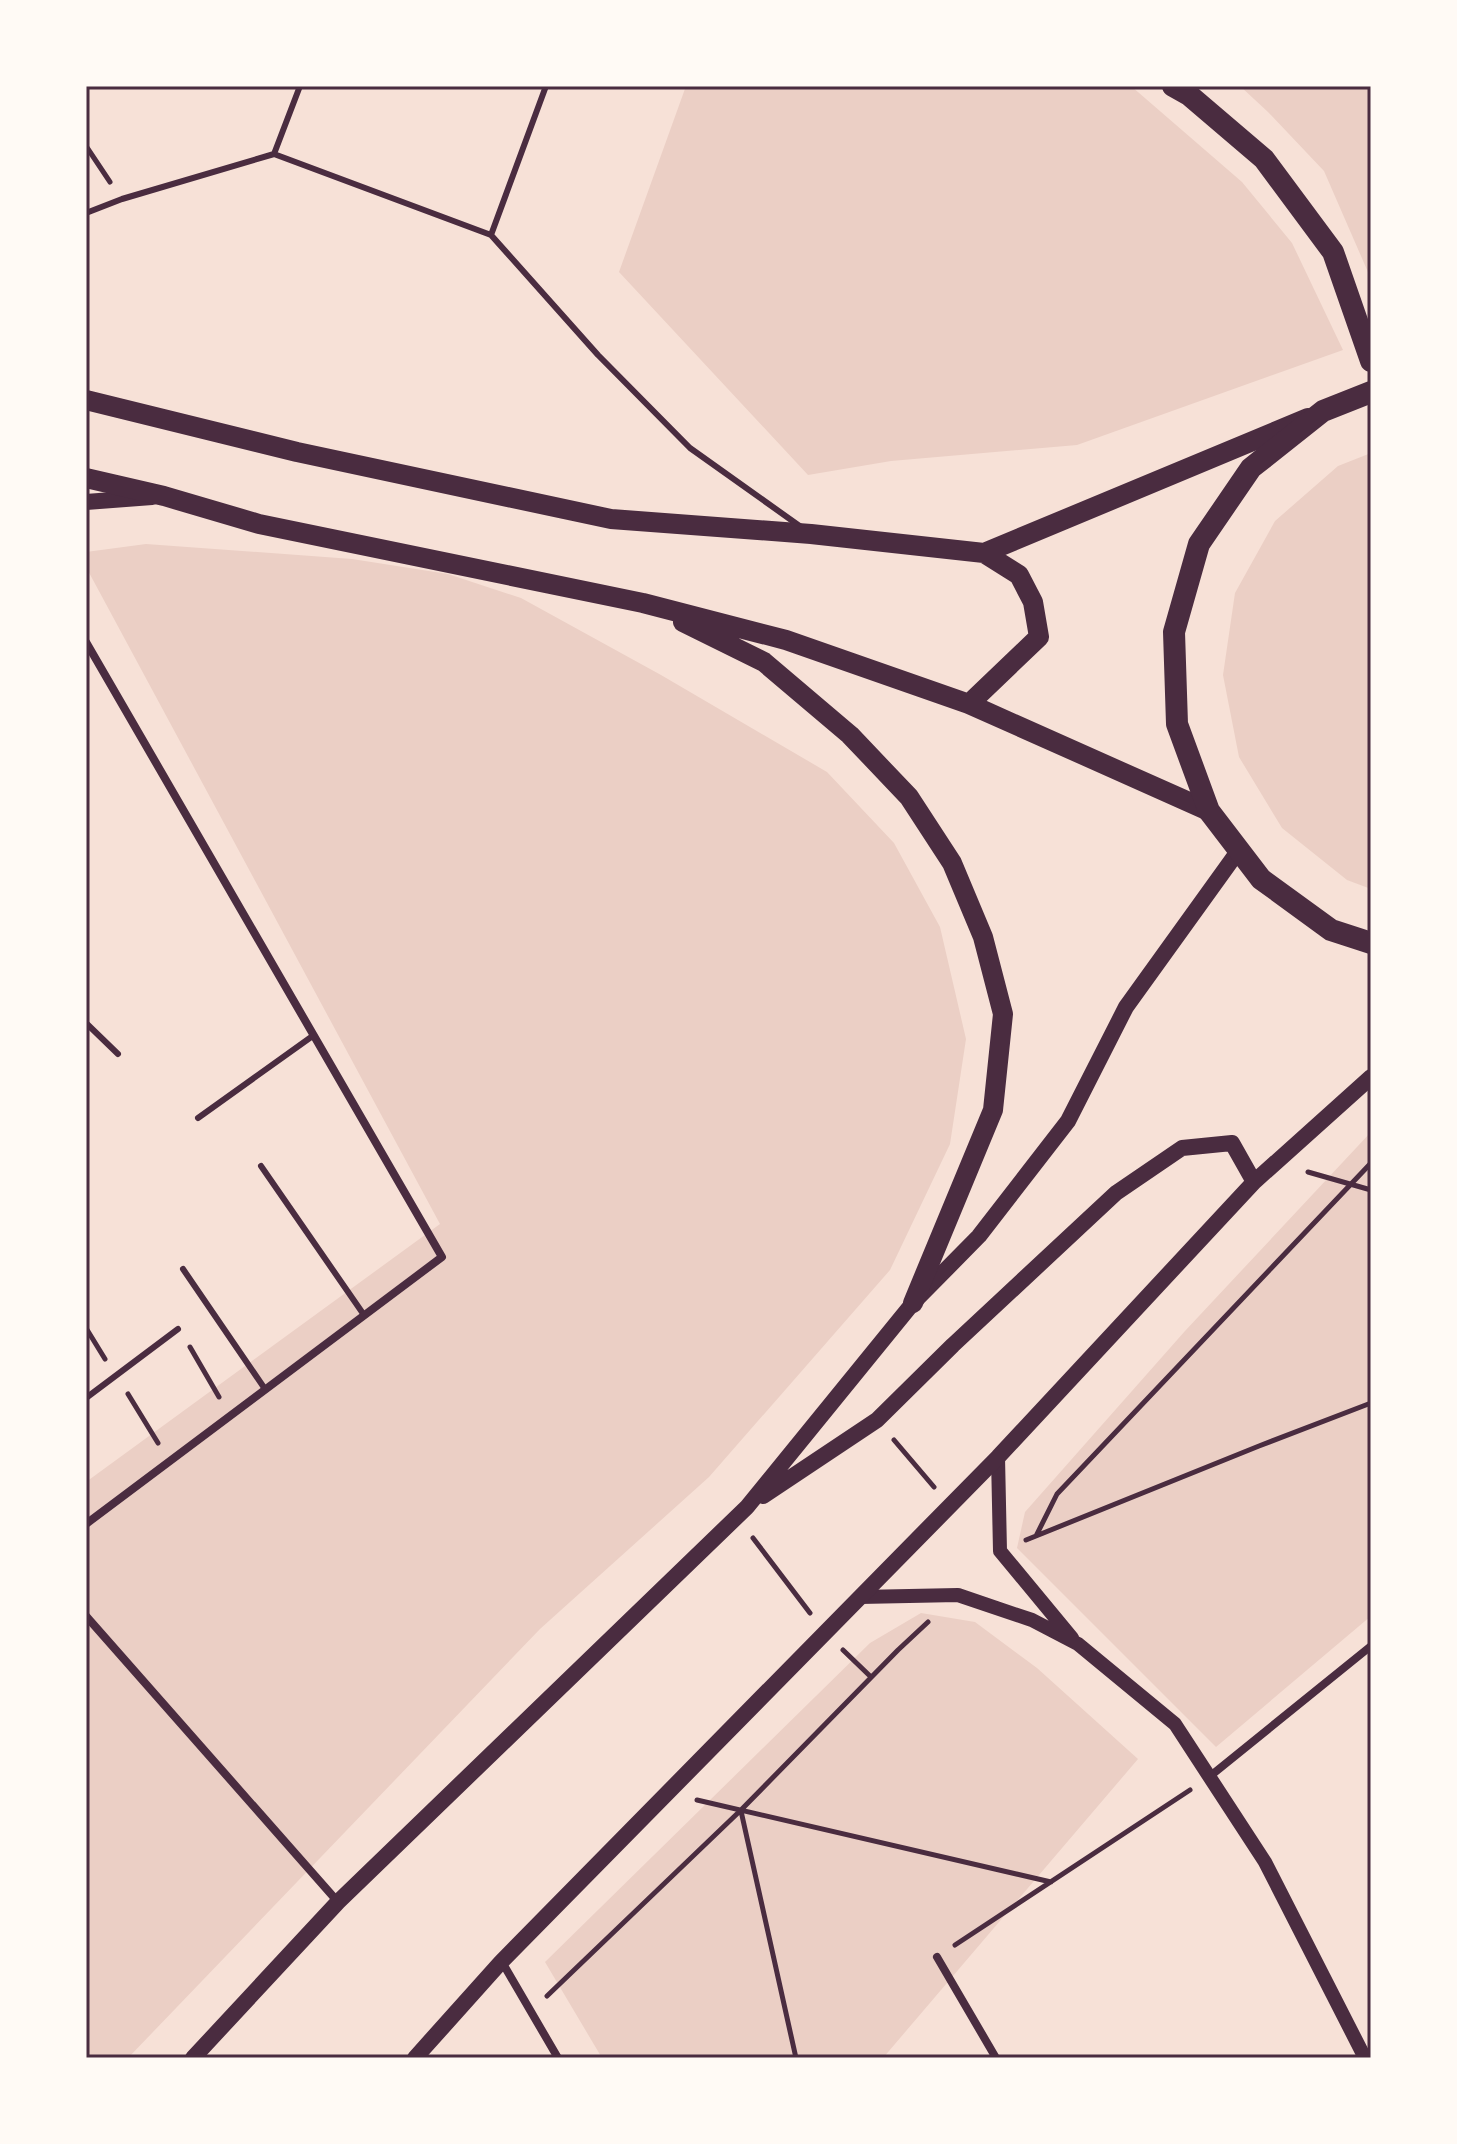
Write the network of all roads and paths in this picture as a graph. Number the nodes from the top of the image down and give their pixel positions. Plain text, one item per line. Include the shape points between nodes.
1 (300, 86) edge
2 (546, 86) edge
3 (1173, 86) edge
4 (86, 146) edge
5 (274, 154) junction
6 (122, 199) junction
7 (86, 213) edge
8 (491, 235) junction
9 (1371, 361) edge
10 (1371, 392) edge
11 (86, 400) edge
12 (1323, 411) junction
13 (86, 478) edge
14 (164, 496) junction
15 (86, 502) edge
16 (811, 534) junction
17 (984, 553) junction
18 (643, 603) junction
19 (86, 642) edge
20 (969, 704) junction
21 (1209, 811) junction
22 (1239, 850) junction
23 (1371, 943) edge
24 (86, 1023) edge
25 (95, 1031) junction
26 (314, 1035) junction
27 (86, 1038) edge
28 (118, 1054) dead end
29 (1371, 1077) edge
30 (198, 1118) dead end
31 (1276, 1163) junction
32 (1371, 1163) edge
33 (261, 1166) dead end
34 (1254, 1182) junction
35 (1350, 1184) junction
36 (1371, 1190) edge
37 (183, 1269) dead end
38 (913, 1303) junction
39 (364, 1315) junction
40 (178, 1329) joint
41 (265, 1389) junction
42 (86, 1398) edge
43 (1371, 1403) edge
44 (230, 1415) junction
45 (877, 1420) junction
46 (998, 1457) junction
47 (951, 1506) junction
48 (742, 1512) junction
49 (86, 1524) edge
50 (1036, 1536) junction
51 (1000, 1551) junction
52 (958, 1595) junction
53 (860, 1597) junction
54 (86, 1616) edge
55 (825, 1633) junction
56 (1078, 1644) junction
57 (1371, 1646) edge
58 (871, 1677) junction
59 (1209, 1777) junction
60 (667, 1794) junction
61 (741, 1810) junction
62 (1051, 1882) junction
63 (338, 1902) junction
64 (937, 1957) joint
65 (501, 1962) junction
66 (531, 2012) junction
67 (193, 2058) edge
68 (415, 2058) edge
69 (558, 2058) edge
70 (796, 2058) edge
71 (996, 2058) edge
72 (1365, 2058) edge

1 - 5 lane
2 - 8 lane
3 - 9 highway via 1264,159 1333,252
4 - 6 path
5 - 6 lane
5 - 8 lane
6 - 7 lane
8 - 16 lane via 690,448
10 - 12 highway
11 - 16 main road via 297,452 611,519
12 - 17 main road
12 - 21 highway via 1251,468 1199,544 1174,632 1177,724
13 - 14 main road
14 - 15 main road
14 - 18 main road via 259,524
16 - 17 main road
17 - 20 main road via 1019,575 1033,602 1039,637
18 - 20 main road via 786,640
18 - 38 main road via 764,662 850,735 909,797 952,863 983,937 1003,1014 993,1110
19 - 26 street
20 - 21 main road
21 - 22 highway
22 - 23 highway via 1261,879 1331,930
22 - 38 main road via 1126,1007 1068,1121 979,1236
24 - 25 lane
25 - 27 lane
25 - 28 lane
26 - 30 lane
26 - 39 street via 442,1257
29 - 31 main road
31 - 34 main road
31 - 35 path
32 - 35 path
33 - 39 lane
34 - 45 main road via 1232,1143 1182,1148 1116,1193
34 - 46 main road
35 - 36 path
35 - 50 path via 1057,1494
37 - 41 lane
38 - 48 main road
39 - 41 street
40 - 42 lane
40 - 44 path
41 - 44 street
43 - 50 path
44 - 49 street
45 - 47 path
45 - 48 main road
46 - 47 main road
46 - 51 street
47 - 53 main road
48 - 55 path
48 - 63 main road
50 - 51 path
51 - 56 street
52 - 53 street
52 - 56 street via 1032,1620
52 - 58 path
53 - 55 main road
54 - 63 street
55 - 58 path
55 - 60 main road
56 - 59 street via 1175,1724
57 - 59 street
58 - 61 path
59 - 62 path
59 - 72 street via 1265,1862
60 - 61 path
60 - 65 main road
61 - 62 path
61 - 66 path
61 - 70 path
62 - 64 path
63 - 67 main road
64 - 71 street
65 - 66 street
65 - 68 main road
66 - 69 street

